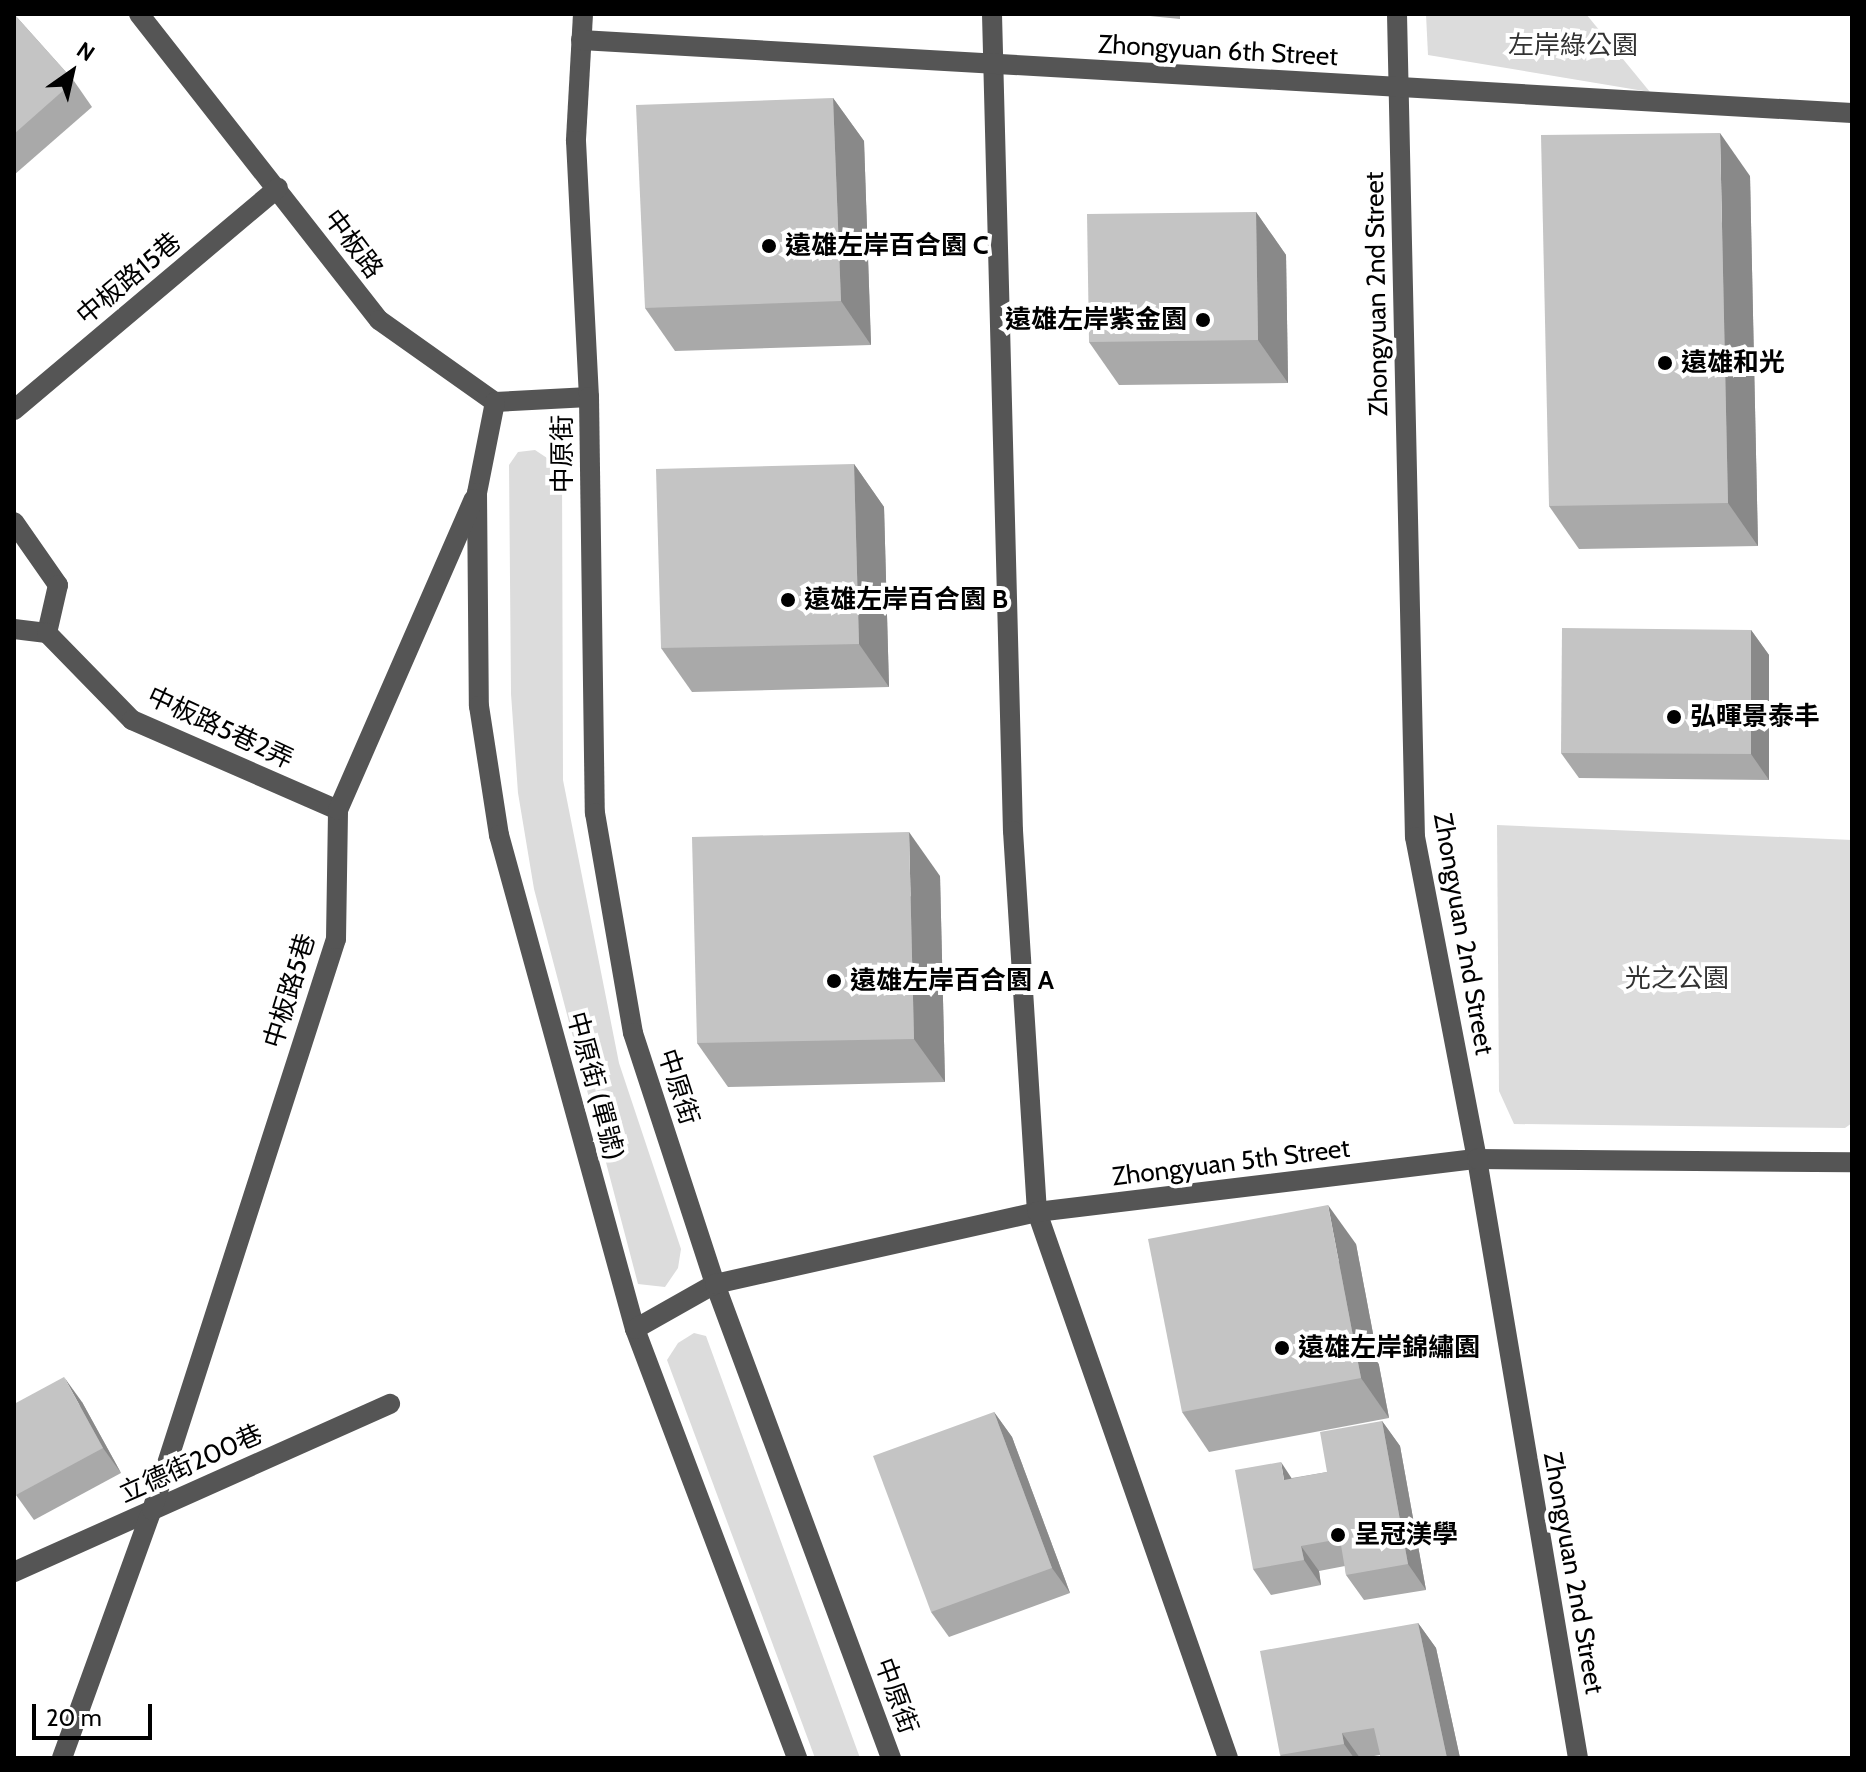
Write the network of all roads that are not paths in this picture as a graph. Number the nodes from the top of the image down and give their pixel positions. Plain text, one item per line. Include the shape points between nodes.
1 (139, 14) edge
2 (583, 14) edge
3 (992, 14) edge
4 (1397, 14) edge
5 (581, 40) junction
6 (992, 64) junction
7 (1398, 87) junction
8 (1852, 113) edge
9 (278, 188) junction
10 (589, 397) junction
11 (495, 402) junction
12 (14, 410) edge
13 (477, 493) junction
14 (14, 522) edge
15 (14, 629) edge
16 (47, 633) junction
17 (338, 810) junction
18 (1477, 1159) junction
19 (1852, 1162) edge
20 (1037, 1212) junction
21 (715, 1284) junction
22 (635, 1329) junction
23 (390, 1404) dead end
24 (152, 1510) junction
25 (14, 1572) edge
26 (62, 1758) edge
27 (797, 1758) edge
28 (891, 1758) edge
29 (1228, 1758) edge
30 (1578, 1758) edge

1 - 9 street, 中板路
2 - 5 street, 中原街
3 - 6 street
4 - 7 street, Zhongyuan 2nd Street
5 - 6 street, Zhongyuan 6th Street
5 - 10 street, 中原街 via 576,141
6 - 7 street, Zhongyuan 6th Street
6 - 20 street via 1013,831
7 - 8 street, Zhongyuan 6th Street
7 - 18 street, Zhongyuan 2nd Street via 1415,837
9 - 11 street, 中板路 via 379,320
9 - 12 street, 中板路15巷
10 - 11 street
10 - 21 street, 中原街 via 595,813 633,1033
11 - 13 street, 中原街 (單號)
13 - 17 street, 中板路5巷
13 - 22 street, 中原街 (單號) via 479,706 499,835
14 - 16 street via 58,585
15 - 16 street
16 - 17 street, 中板路5巷2弄 via 132,720
17 - 24 street, 中板路5巷 via 336,939
18 - 19 street, Zhongyuan 5th Street
18 - 20 street, Zhongyuan 5th Street
18 - 30 street, Zhongyuan 2nd Street
20 - 21 street, Zhongyuan 5th Street
20 - 29 street
21 - 22 street, Zhongyuan 5th Street
21 - 28 street, 中原街
22 - 27 street, 中原街 (單號)
23 - 24 street, 立德街200巷
24 - 25 street, 立德街200巷
24 - 26 street, 中板路5巷

